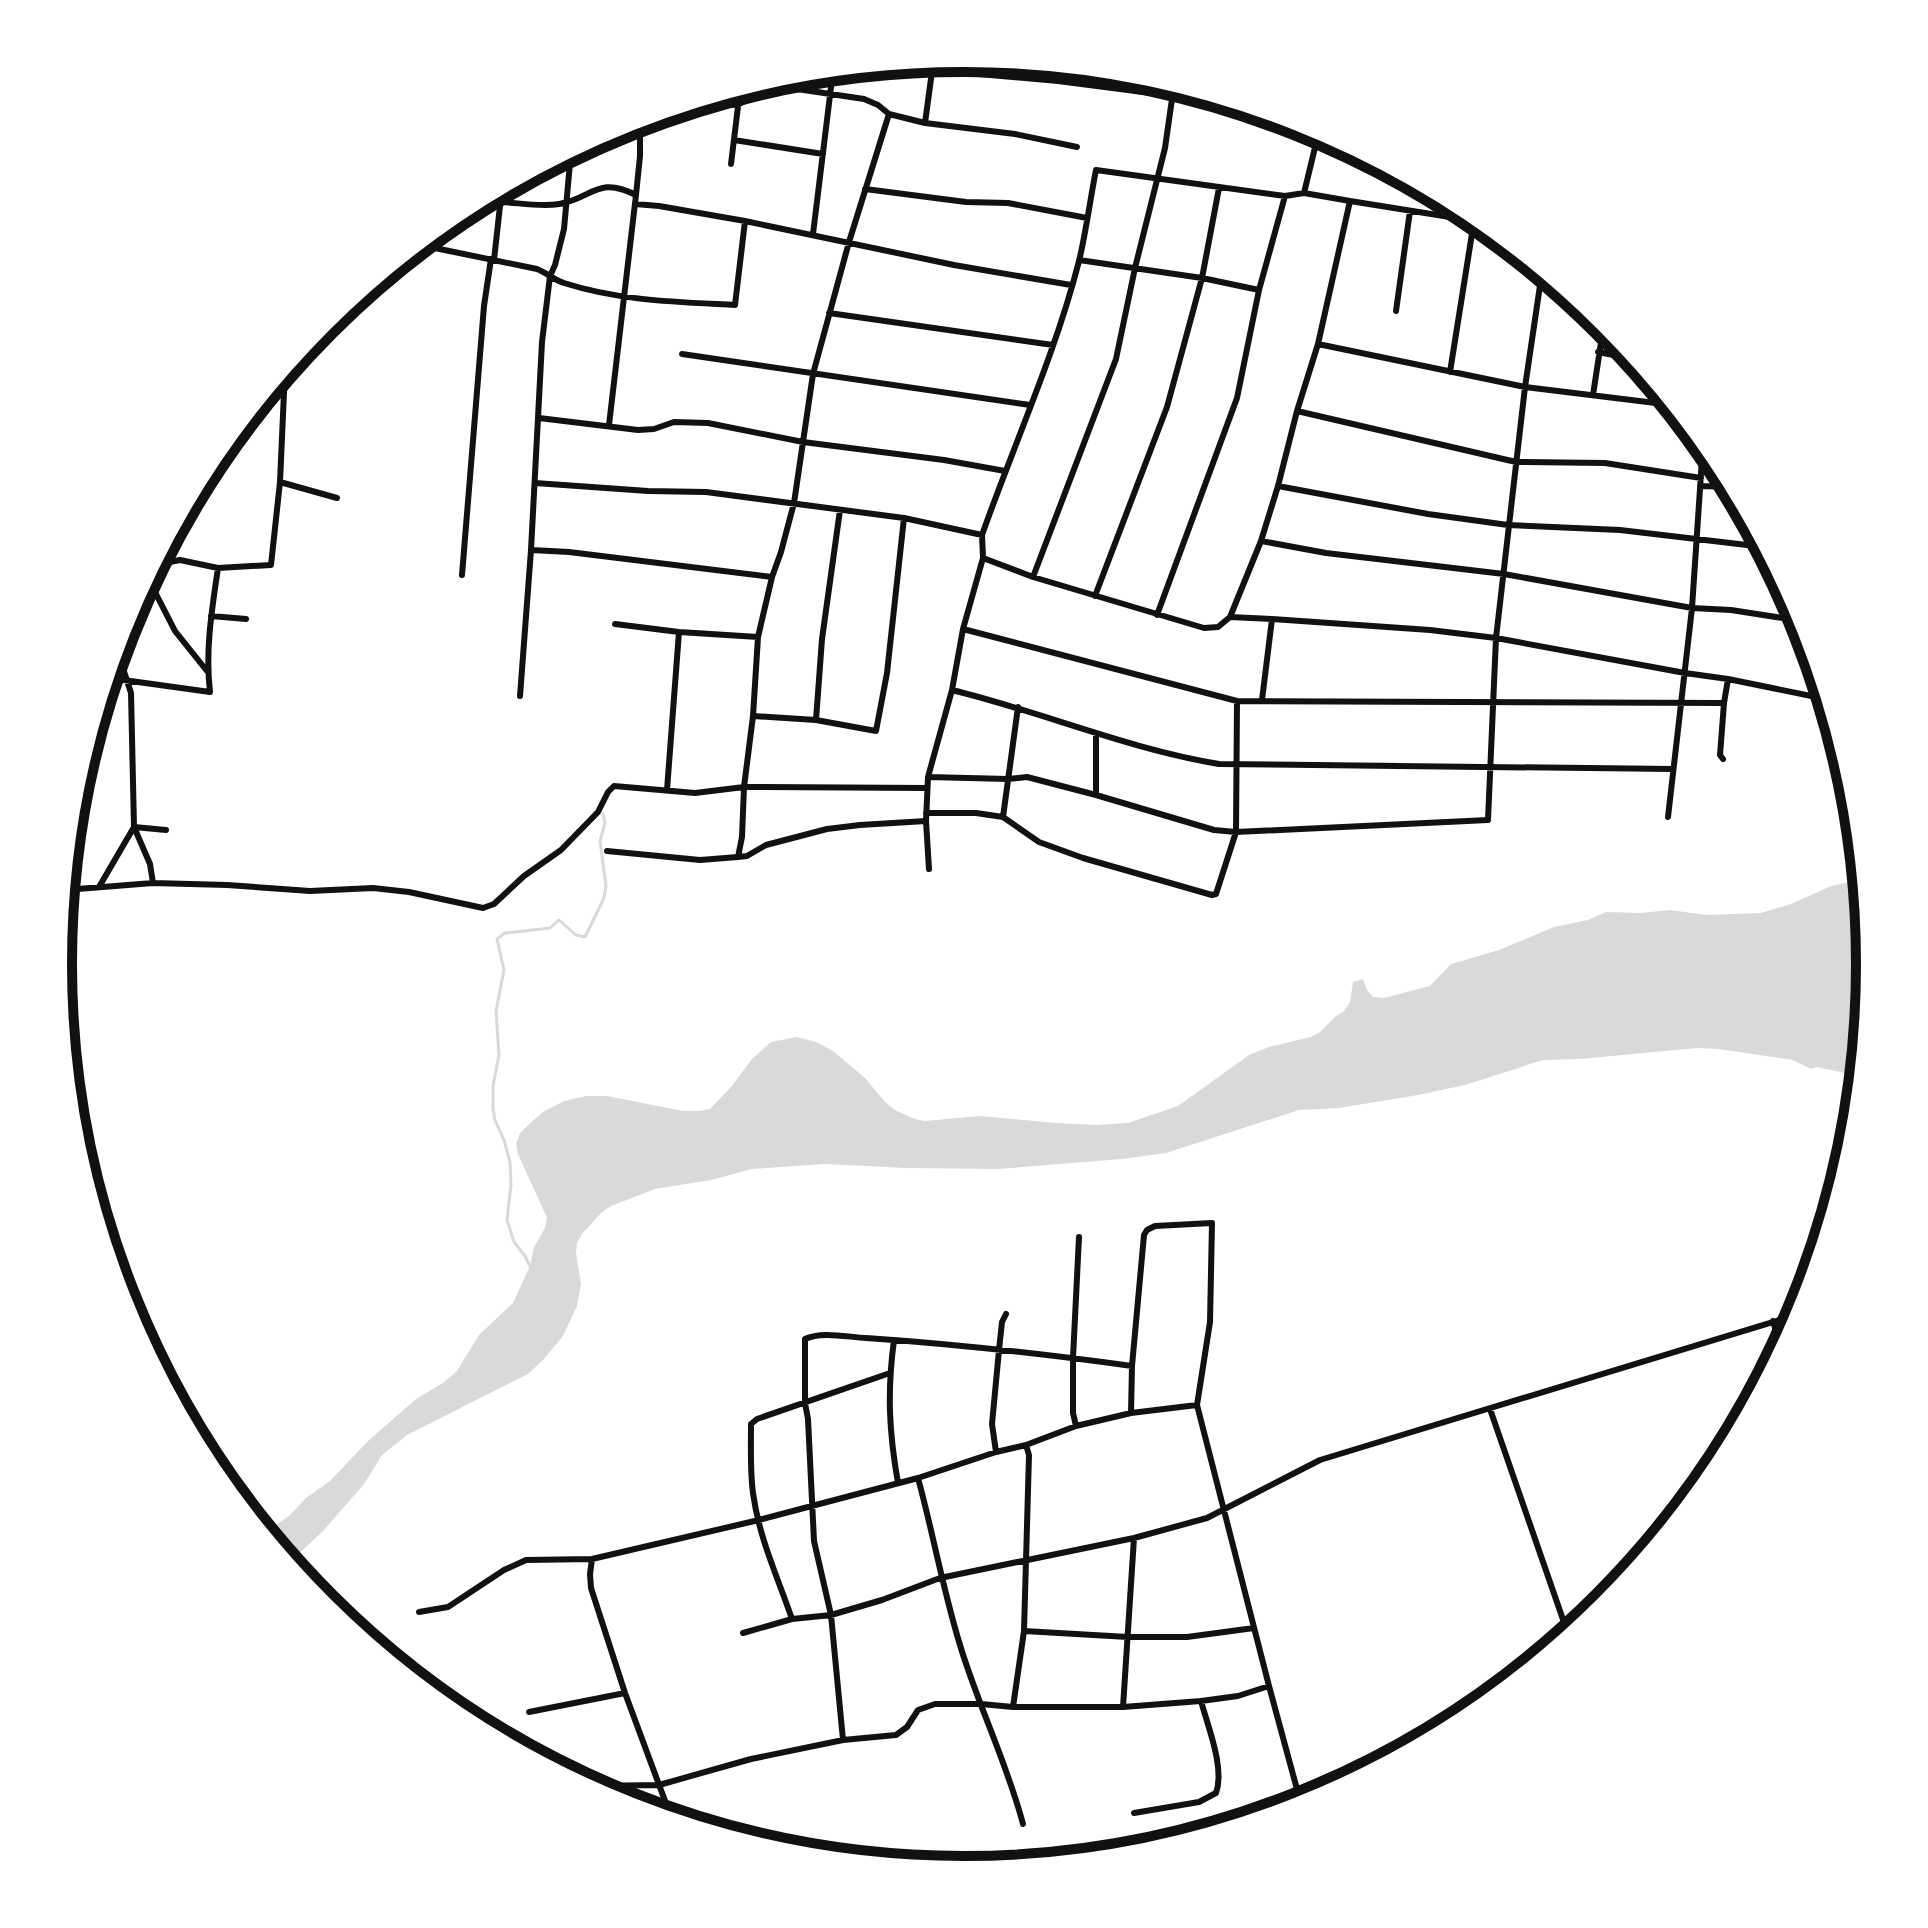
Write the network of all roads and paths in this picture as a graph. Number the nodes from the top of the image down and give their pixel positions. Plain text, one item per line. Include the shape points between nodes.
1 (958, 72) edge
2 (931, 73) edge
3 (1058, 78) edge
4 (1058, 81) junction
5 (831, 83) edge
6 (790, 89) edge
7 (830, 93) junction
8 (1163, 95) edge
9 (1173, 96) edge
10 (749, 98) edge
11 (738, 101) edge
12 (725, 104) edge
13 (737, 105) junction
14 (889, 114) junction
15 (925, 123) junction
16 (640, 133) edge
17 (734, 140) junction
18 (1316, 145) edge
19 (1077, 147) dead end
20 (823, 154) junction
21 (570, 164) edge
22 (731, 164) dead end
23 (1157, 180) junction
24 (1219, 188) junction
25 (865, 189) junction
26 (1304, 193) junction
27 (636, 195) junction
28 (1285, 196) junction
29 (567, 201) junction
30 (1350, 201) junction
31 (502, 202) joint
32 (635, 204) junction
33 (1410, 211) junction
34 (1452, 217) edge
35 (1087, 218) junction
36 (745, 221) junction
37 (1476, 233) edge
38 (813, 234) junction
39 (849, 242) junction
40 (433, 248) edge
41 (492, 259) junction
42 (1079, 260) junction
43 (1135, 268) junction
44 (550, 276) junction
45 (1202, 278) junction
46 (1540, 283) edge
47 (1071, 285) junction
48 (1259, 290) junction
49 (624, 297) junction
50 (1396, 311) dead end
51 (829, 313) junction
52 (1601, 339) edge
53 (1318, 344) junction
54 (1053, 345) junction
55 (1598, 352) junction
56 (682, 354) dead end
57 (1616, 355) edge
58 (1450, 372) junction
59 (813, 374) junction
60 (284, 387) edge
61 (1525, 387) junction
62 (1593, 395) junction
63 (1657, 403) edge
64 (1030, 405) junction
65 (1297, 411) junction
66 (539, 418) junction
67 (609, 425) junction
68 (803, 442) junction
69 (1516, 462) junction
70 (1702, 462) edge
71 (1005, 471) junction
72 (280, 482) junction
73 (1700, 482) junction
74 (535, 483) junction
75 (1716, 484) edge
76 (1278, 486) junction
77 (337, 498) dead end
78 (794, 503) junction
79 (840, 510) junction
80 (904, 518) junction
81 (1508, 525) junction
82 (982, 535) junction
83 (1697, 539) junction
84 (1261, 541) junction
85 (1751, 545) edge
86 (531, 550) junction
87 (983, 558) junction
88 (167, 563) edge
89 (218, 568) junction
90 (1504, 574) junction
91 (462, 575) dead end
92 (772, 577) junction
93 (1033, 577) junction
94 (155, 592) edge
95 (1095, 596) junction
96 (1692, 608) junction
97 (1157, 615) junction
98 (211, 616) junction
99 (1230, 617) junction
100 (246, 619) dead end
101 (1272, 619) junction
102 (1786, 619) edge
103 (615, 624) dead end
104 (963, 629) junction
105 (679, 632) junction
106 (758, 637) junction
107 (1496, 638) junction
108 (123, 667) edge
109 (208, 673) junction
110 (1685, 673) junction
111 (118, 679) edge
112 (1728, 679) junction
113 (128, 681) junction
114 (952, 690) junction
115 (520, 696) dead end
116 (1815, 697) edge
117 (1262, 700) junction
118 (1493, 700) junction
119 (1237, 701) junction
120 (1681, 703) junction
121 (1724, 703) junction
122 (1018, 707) junction
123 (753, 716) junction
124 (816, 720) junction
125 (1096, 734) junction
126 (1723, 759) dead end
127 (1236, 765) junction
128 (1491, 766) junction
129 (1673, 769) junction
130 (928, 777) junction
131 (1008, 779) junction
132 (744, 787) junction
133 (927, 788) junction
134 (667, 790) junction
135 (1096, 795) junction
136 (926, 817) junction
137 (1003, 817) junction
138 (1668, 817) dead end
139 (134, 827) junction
140 (166, 830) dead end
141 (1236, 832) junction
142 (607, 851) dead end
143 (738, 857) junction
144 (929, 869) dead end
145 (153, 883) junction
146 (99, 887) junction
147 (76, 889) edge
148 (1079, 1237) dead end
149 (1006, 1314) dead end
150 (1782, 1319) edge
151 (1773, 1321) junction
152 (1776, 1332) edge
153 (894, 1340) junction
154 (999, 1350) junction
155 (1073, 1358) junction
156 (1132, 1366) junction
157 (890, 1373) junction
158 (805, 1403) junction
159 (1197, 1405) junction
160 (1490, 1409) junction
161 (1131, 1413) junction
162 (1076, 1426) junction
163 (1026, 1445) junction
164 (996, 1452) junction
165 (918, 1478) junction
166 (898, 1483) junction
167 (811, 1505) junction
168 (1224, 1507) junction
169 (759, 1520) junction
170 (1134, 1538) junction
171 (592, 1559) junction
172 (1026, 1560) junction
173 (940, 1578) junction
174 (419, 1612) dead end
175 (831, 1615) junction
176 (792, 1619) junction
177 (1564, 1624) edge
178 (1254, 1628) junction
179 (1024, 1631) junction
180 (743, 1633) dead end
181 (1128, 1637) junction
182 (1269, 1686) junction
183 (625, 1693) junction
184 (1201, 1701) junction
185 (981, 1704) junction
186 (1013, 1707) junction
187 (1123, 1707) junction
188 (529, 1712) dead end
189 (843, 1740) junction
190 (659, 1785) junction
191 (618, 1786) edge
192 (1297, 1791) edge
193 (664, 1799) junction
194 (663, 1804) edge
195 (666, 1805) edge
196 (1134, 1813) dead end
197 (1023, 1824) dead end

1 - 4 street
2 - 15 street
3 - 4 street
4 - 8 street
5 - 7 street
6 - 7 street
7 - 14 street via 864,99
7 - 20 street
9 - 23 street
10 - 13 street
11 - 13 street
12 - 13 street
13 - 17 street
14 - 15 street
14 - 25 street
15 - 19 street
16 - 27 street
17 - 20 street
17 - 22 street
18 - 26 street
20 - 38 street
21 - 29 street
23 - 24 street
23 - 35 street via 1096,170
23 - 43 street
24 - 28 street
24 - 45 street
25 - 35 street via 1008,203
25 - 39 street
26 - 28 street
26 - 30 street
27 - 29 street via 615,187
27 - 32 street
28 - 48 street
29 - 31 street
29 - 44 street
30 - 33 street
30 - 53 street
31 - 41 street
32 - 36 street
32 - 49 street
33 - 34 street
33 - 50 street
35 - 42 street
36 - 38 street
36 - 49 street via 735,305
37 - 58 street
38 - 39 street
39 - 47 street
39 - 51 street
40 - 41 street
41 - 44 street
41 - 91 street
42 - 43 street
42 - 47 street
43 - 45 street
43 - 93 street via 1116,359
44 - 49 street
44 - 66 street
45 - 48 street
45 - 95 street via 1167,407
46 - 61 street
47 - 54 street
48 - 97 street via 1237,398
49 - 67 street
51 - 54 street
51 - 59 street
52 - 55 street
53 - 58 street
53 - 65 street
54 - 64 street
55 - 57 street
55 - 62 street
56 - 59 street
58 - 61 street
59 - 64 street
59 - 68 street
60 - 72 street
61 - 62 street
61 - 69 street
62 - 63 street
64 - 71 street
65 - 69 street
65 - 76 street
66 - 67 street
66 - 74 street
67 - 68 street via 638,430 674,422 708,423
68 - 71 street
68 - 78 street
69 - 73 street via 1605,463
69 - 81 street
70 - 73 street
71 - 82 street
72 - 77 street
72 - 89 street via 271,565
73 - 75 street
73 - 83 street
74 - 78 street via 706,492
74 - 86 street
76 - 81 street
76 - 84 street
78 - 79 street
78 - 92 street
79 - 80 street
79 - 124 street
80 - 82 street
80 - 124 street via 876,731
81 - 83 street
81 - 90 street
82 - 87 street
83 - 85 street
83 - 96 street
84 - 90 street
84 - 99 street
86 - 92 street
86 - 115 street
87 - 93 street
87 - 104 street
88 - 89 street via 180,560
89 - 98 street
90 - 96 street
90 - 107 street
92 - 106 street
93 - 95 street
94 - 109 street via 175,631
95 - 97 street
96 - 102 street
96 - 110 street
97 - 99 street via 1204,628 1218,627
98 - 100 street
98 - 109 street
99 - 101 street
101 - 107 street
101 - 117 street
103 - 105 street
104 - 114 street
104 - 119 street
105 - 106 street
105 - 134 street
106 - 123 street
107 - 110 street
107 - 118 street
108 - 113 street
109 - 113 street via 210,692
110 - 112 street
110 - 120 street
111 - 113 street
112 - 116 street
112 - 121 street
113 - 139 street
114 - 122 street
114 - 130 street
117 - 118 street
117 - 119 street
118 - 120 street
118 - 128 street
119 - 127 street
120 - 121 street
120 - 129 street
121 - 126 street
122 - 125 street
122 - 131 street
123 - 124 street
123 - 132 street
125 - 127 street
125 - 135 street
127 - 128 street
127 - 141 street
128 - 129 street
128 - 141 street via 1488,820
129 - 138 street
130 - 131 street
130 - 133 street
131 - 135 street via 1027,777
131 - 137 street
132 - 133 street
132 - 134 street via 695,793
132 - 143 street
133 - 136 street
134 - 145 street via 614,786 598,812 561,850 483,908 373,888 310,891
135 - 141 street
136 - 137 street
136 - 143 street via 827,829
136 - 144 street
137 - 141 street via 1039,842 1212,895
139 - 140 street
139 - 145 street
139 - 146 street
142 - 143 street via 700,860
145 - 146 street
146 - 147 street
148 - 155 street
149 - 154 street
150 - 151 street
151 - 152 street
151 - 160 street
153 - 154 street
153 - 157 street
153 - 158 street via 805,1339
154 - 155 street
154 - 164 street via 992,1424
155 - 156 street
155 - 162 street
156 - 159 street via 1144,1235 1155,1226 1212,1223 1210,1322
156 - 161 street
157 - 158 street
157 - 166 street via 888,1401
158 - 167 street
158 - 169 street via 751,1424 751,1473
159 - 161 street
159 - 168 street
160 - 168 street via 1320,1460
160 - 177 street
161 - 162 street
162 - 163 street
163 - 164 street
163 - 172 street
164 - 165 street
165 - 166 street
165 - 173 street
166 - 167 street
167 - 169 street
167 - 175 street
168 - 170 street via 1207,1518
168 - 178 street
169 - 171 street
169 - 176 street
170 - 172 street
170 - 181 street
171 - 174 street via 526,1560 448,1607
171 - 183 street via 591,1588
172 - 173 street
172 - 179 street
173 - 175 street
173 - 185 street
175 - 176 street
175 - 189 street
176 - 180 street
178 - 181 street via 1187,1637
178 - 182 street
179 - 181 street
179 - 186 street
181 - 187 street
182 - 184 street
182 - 192 street
183 - 188 street
183 - 190 street
184 - 187 street
184 - 196 street via 1218,1766 1216,1793 1199,1802
185 - 186 street
185 - 189 street via 935,1704 918,1710 896,1735
185 - 197 street
186 - 187 street
189 - 190 street
190 - 191 street
190 - 193 street
193 - 194 street
193 - 195 street

